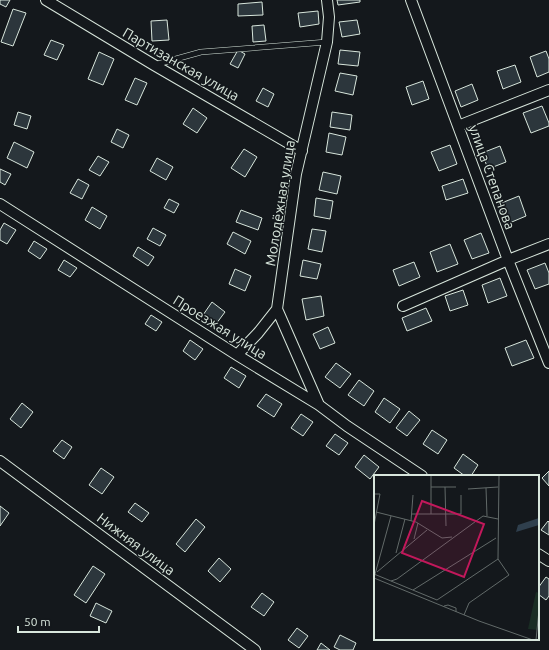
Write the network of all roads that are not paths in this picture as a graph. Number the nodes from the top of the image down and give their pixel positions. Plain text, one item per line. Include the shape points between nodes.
1 (46, 0) edge
2 (327, 0) edge
3 (411, 0) edge
4 (327, 42) junction
5 (154, 65) junction
6 (549, 90) edge
7 (458, 126) junction
8 (302, 151) junction
9 (0, 204) edge
10 (549, 244) edge
11 (508, 260) junction
12 (402, 306) dead end
13 (277, 309) junction
14 (237, 355) junction
15 (549, 363) edge
16 (319, 405) junction
17 (0, 461) edge
18 (420, 475) edge
19 (539, 555) edge
20 (549, 561) edge
21 (255, 650) edge

1 - 5 street, Партизанская улица
2 - 4 street, Молодёжная улица
3 - 7 street, улица Степанова
4 - 5 lane via 201,52
4 - 8 street, Молодёжная улица
5 - 8 street, Партизанская улица
6 - 7 street
7 - 11 street, улица Степанова
8 - 13 street, Молодёжная улица via 296,174
9 - 14 street, Проезжая улица
10 - 11 street
11 - 12 street
11 - 15 street, улица Степанова
13 - 14 street
13 - 16 street
14 - 16 street, Проезжая улица
16 - 18 street, Проезжая улица
17 - 21 street, Нижняя улица
19 - 20 street

